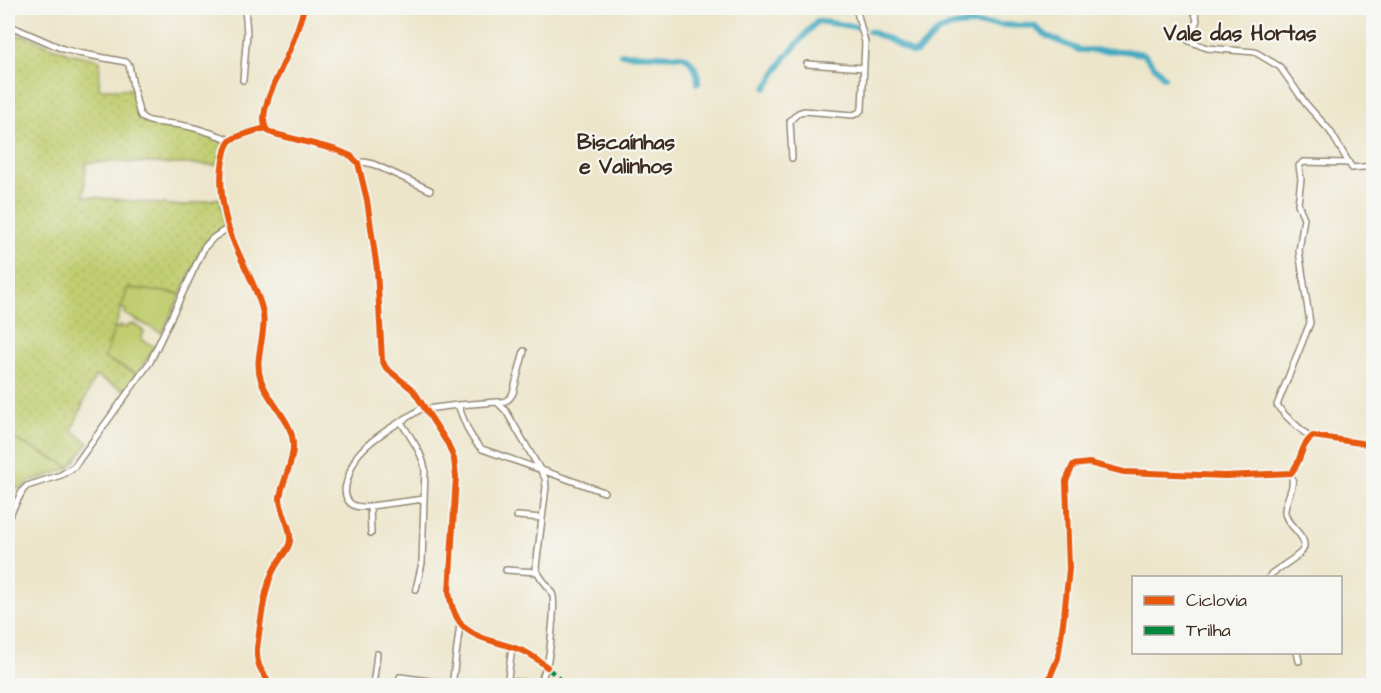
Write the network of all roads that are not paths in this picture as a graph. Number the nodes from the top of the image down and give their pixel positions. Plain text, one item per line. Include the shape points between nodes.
1 (245, 8) edge
2 (304, 8) edge
3 (856, 8) edge
4 (1193, 8) edge
5 (8, 25) edge
6 (811, 57) dead end
7 (864, 68) junction
8 (243, 80) dead end
9 (266, 128) junction
10 (231, 140) junction
11 (792, 158) dead end
12 (358, 163) junction
13 (1349, 163) junction
14 (1374, 166) edge
15 (430, 190) dead end
16 (228, 228) junction
17 (524, 351) dead end
18 (497, 402) junction
19 (458, 405) junction
20 (425, 408) junction
21 (401, 422) junction
22 (1310, 438) junction
23 (1374, 445) edge
24 (542, 470) junction
25 (1291, 473) junction
26 (604, 492) dead end
27 (424, 499) junction
28 (370, 506) junction
29 (517, 516) dead end
30 (8, 518) edge
31 (542, 518) junction
32 (371, 533) dead end
33 (506, 570) dead end
34 (537, 572) junction
35 (1270, 576) edge
36 (416, 589) dead end
37 (460, 624) junction
38 (512, 647) junction
39 (377, 654) dead end
40 (1297, 654) edge
41 (1299, 662) dead end
42 (547, 666) junction
43 (400, 677) dead end
44 (507, 683) edge
45 (452, 685) edge
46 (540, 685) edge
47 (272, 686) edge
48 (373, 686) edge
49 (1046, 686) edge

1 - 8 street
2 - 9 street via 268,100
3 - 7 street via 865,42
4 - 13 street via 1197,20 1189,41 1207,48 1255,52 1280,67 1330,131
5 - 10 street via 63,49 126,62 143,117 183,124
6 - 7 street via 809,64
7 - 11 street via 862,109 858,113 846,116 804,111 793,117
9 - 10 street
9 - 12 street via 274,134 338,150
10 - 16 street via 226,146 221,177
12 - 15 street via 373,164
12 - 20 street via 376,260 382,360 413,390
13 - 14 street via 1352,168
13 - 22 street via 1303,162 1299,166 1298,204 1304,219 1299,251 1310,323 1277,405
16 - 30 street via 204,248 150,362 74,467 27,486
16 - 47 street via 263,313 261,384 290,428 294,444 280,500 290,540 268,584 256,658 258,668
17 - 18 street via 510,399
18 - 19 street
18 - 24 street
19 - 20 street
19 - 24 street via 475,443
20 - 21 street
20 - 37 street via 448,444 456,468 449,592
21 - 27 street via 424,462
21 - 28 street via 365,447 350,471 345,486 349,503 355,507
22 - 23 street
22 - 25 street
24 - 26 street
24 - 31 street via 546,487
25 - 35 street via 1294,480 1285,517 1304,544 1302,551
25 - 49 street via 1226,476 1124,471 1089,463 1073,465 1066,481 1069,569 1058,658
27 - 28 street
27 - 36 street via 422,563
28 - 32 street
29 - 31 street
31 - 34 street
33 - 34 street
34 - 42 street via 553,596
37 - 38 street via 477,635
37 - 45 street
38 - 42 street
38 - 44 street
39 - 48 street
40 - 41 street
42 - 46 street
43 - 45 street
44 - 46 street

